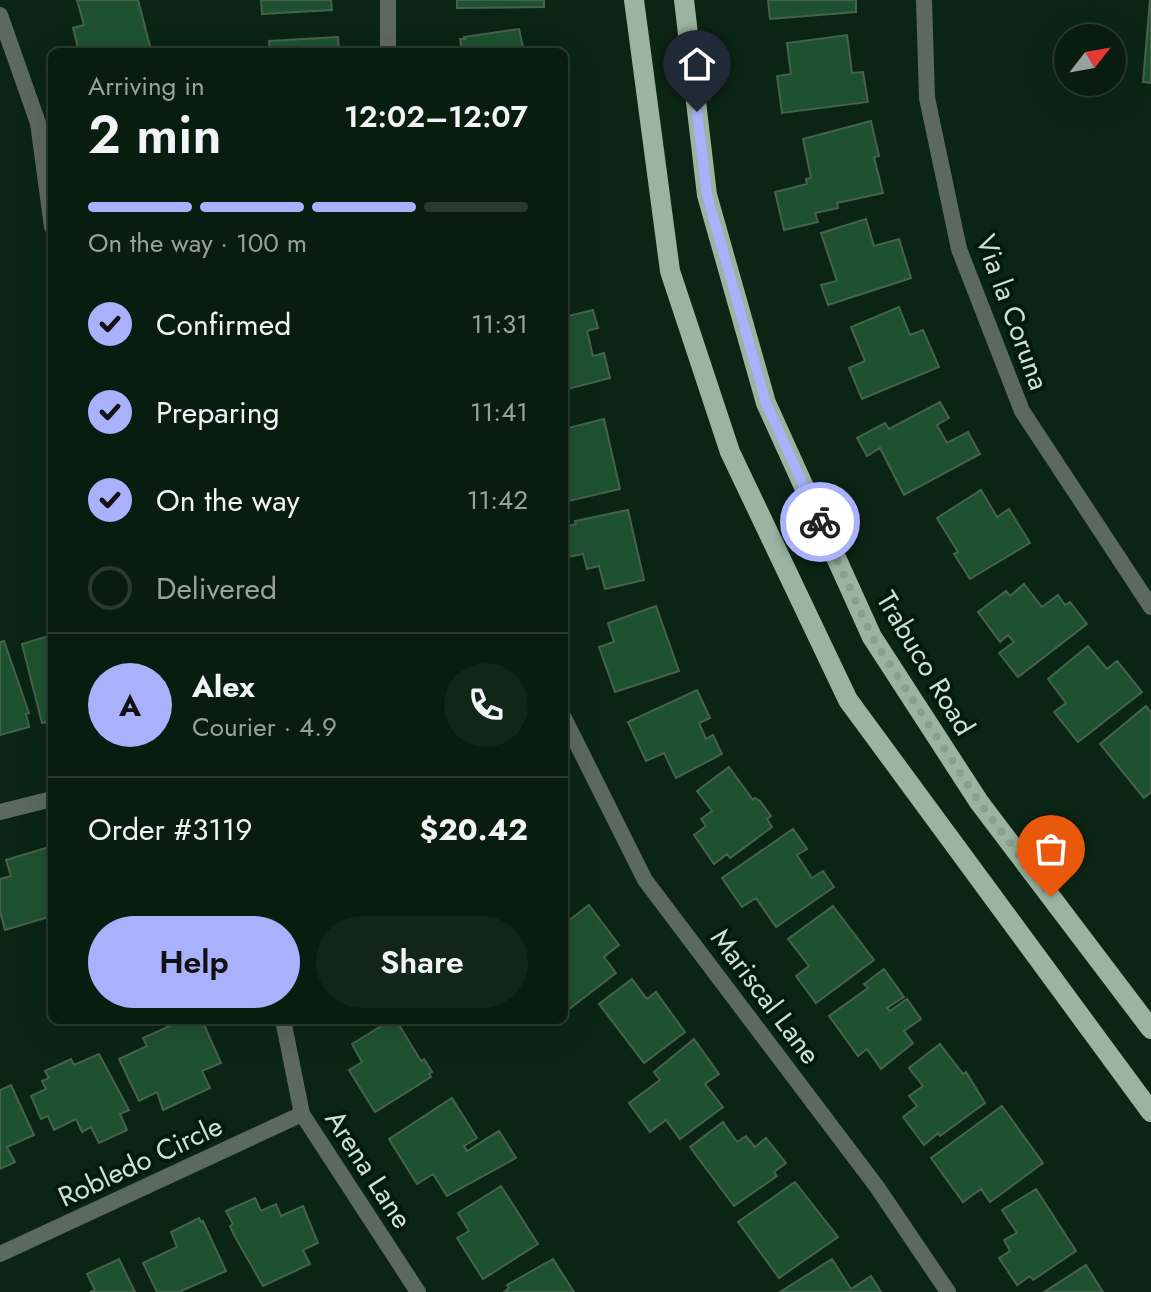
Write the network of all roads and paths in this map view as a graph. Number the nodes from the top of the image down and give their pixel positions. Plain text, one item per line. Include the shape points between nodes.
1 (388, 0) edge
2 (634, 0) edge
3 (684, 0) edge
4 (924, 0) edge
5 (0, 15) edge
6 (388, 48) edge
7 (48, 197) edge
8 (1151, 607) edge
9 (568, 726) edge
10 (48, 800) edge
11 (0, 812) edge
12 (284, 1024) edge
13 (1151, 1029) edge
14 (1151, 1112) edge
15 (302, 1114) junction
16 (0, 1254) edge
17 (418, 1292) edge
18 (948, 1292) edge

1 - 6 street
2 - 14 main road via 670,271 737,466 848,700
3 - 13 main road, Trabuco Road via 707,195 766,403 872,637 979,802
4 - 8 street, Via la Coruna via 927,98 959,249 1022,411
5 - 7 street via 38,123
9 - 18 street, Mariscal Lane via 645,880 877,1187
10 - 11 street
12 - 15 street, Arena Lane
15 - 16 street, Robledo Circle
15 - 17 street, Arena Lane

